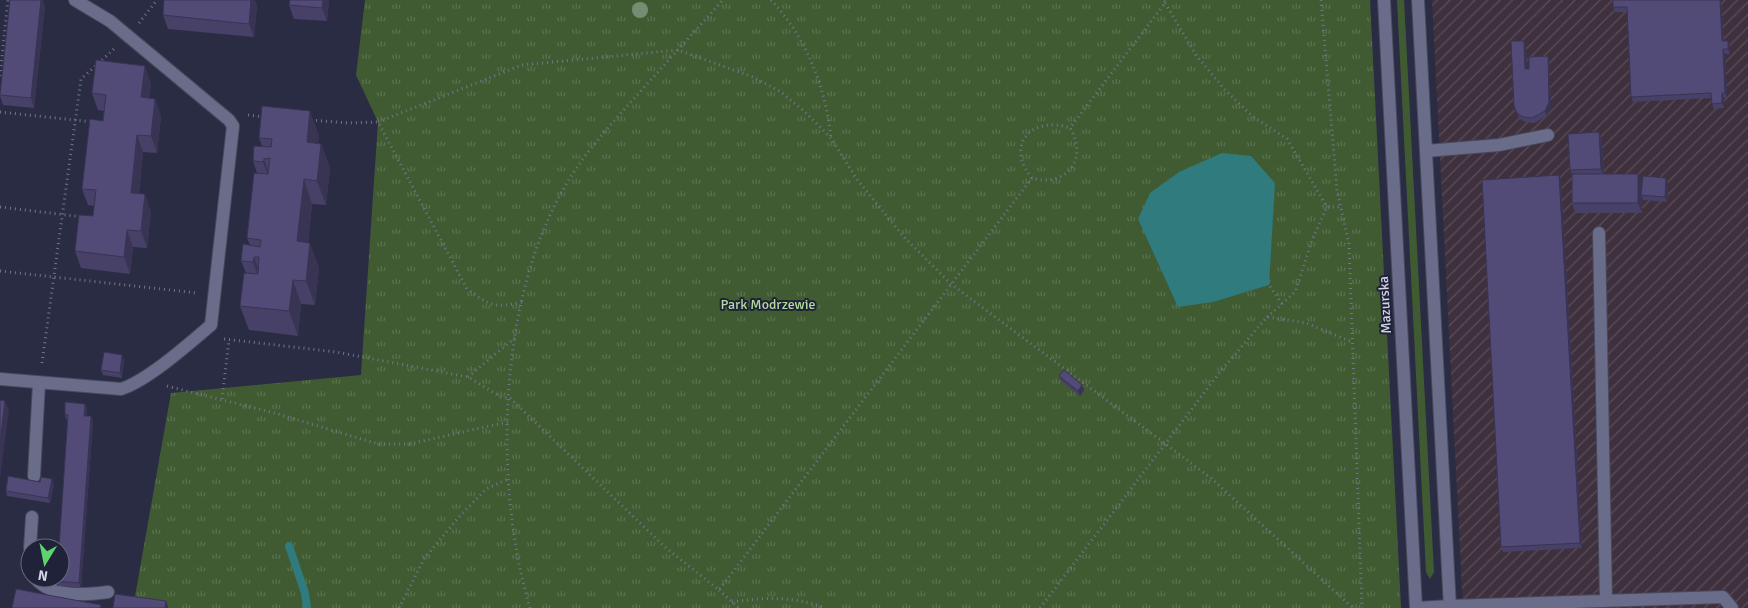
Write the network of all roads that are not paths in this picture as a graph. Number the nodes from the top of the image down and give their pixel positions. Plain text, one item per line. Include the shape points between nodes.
1 (75, 0) edge
2 (1384, 0) edge
3 (1418, 0) edge
4 (1548, 135) dead end
5 (1426, 152) junction
6 (1599, 233) dead end
7 (0, 379) edge
8 (39, 383) junction
9 (34, 476) dead end
10 (32, 517) dead end
11 (31, 538) edge
12 (47, 588) edge
13 (108, 592) dead end
14 (1606, 601) junction
15 (1450, 607) edge
16 (1417, 608) edge
17 (1732, 608) edge

1 - 8 main road via 110,21 221,113 231,122 234,131 211,325 131,386 121,389
2 - 16 main road, Mazurska
3 - 5 main road
4 - 5 main road via 1499,145
5 - 15 main road
6 - 14 main road
7 - 8 main road
8 - 9 main road
10 - 11 main road
12 - 13 main road via 87,594
14 - 15 main road
14 - 17 main road via 1723,596
15 - 16 main road

